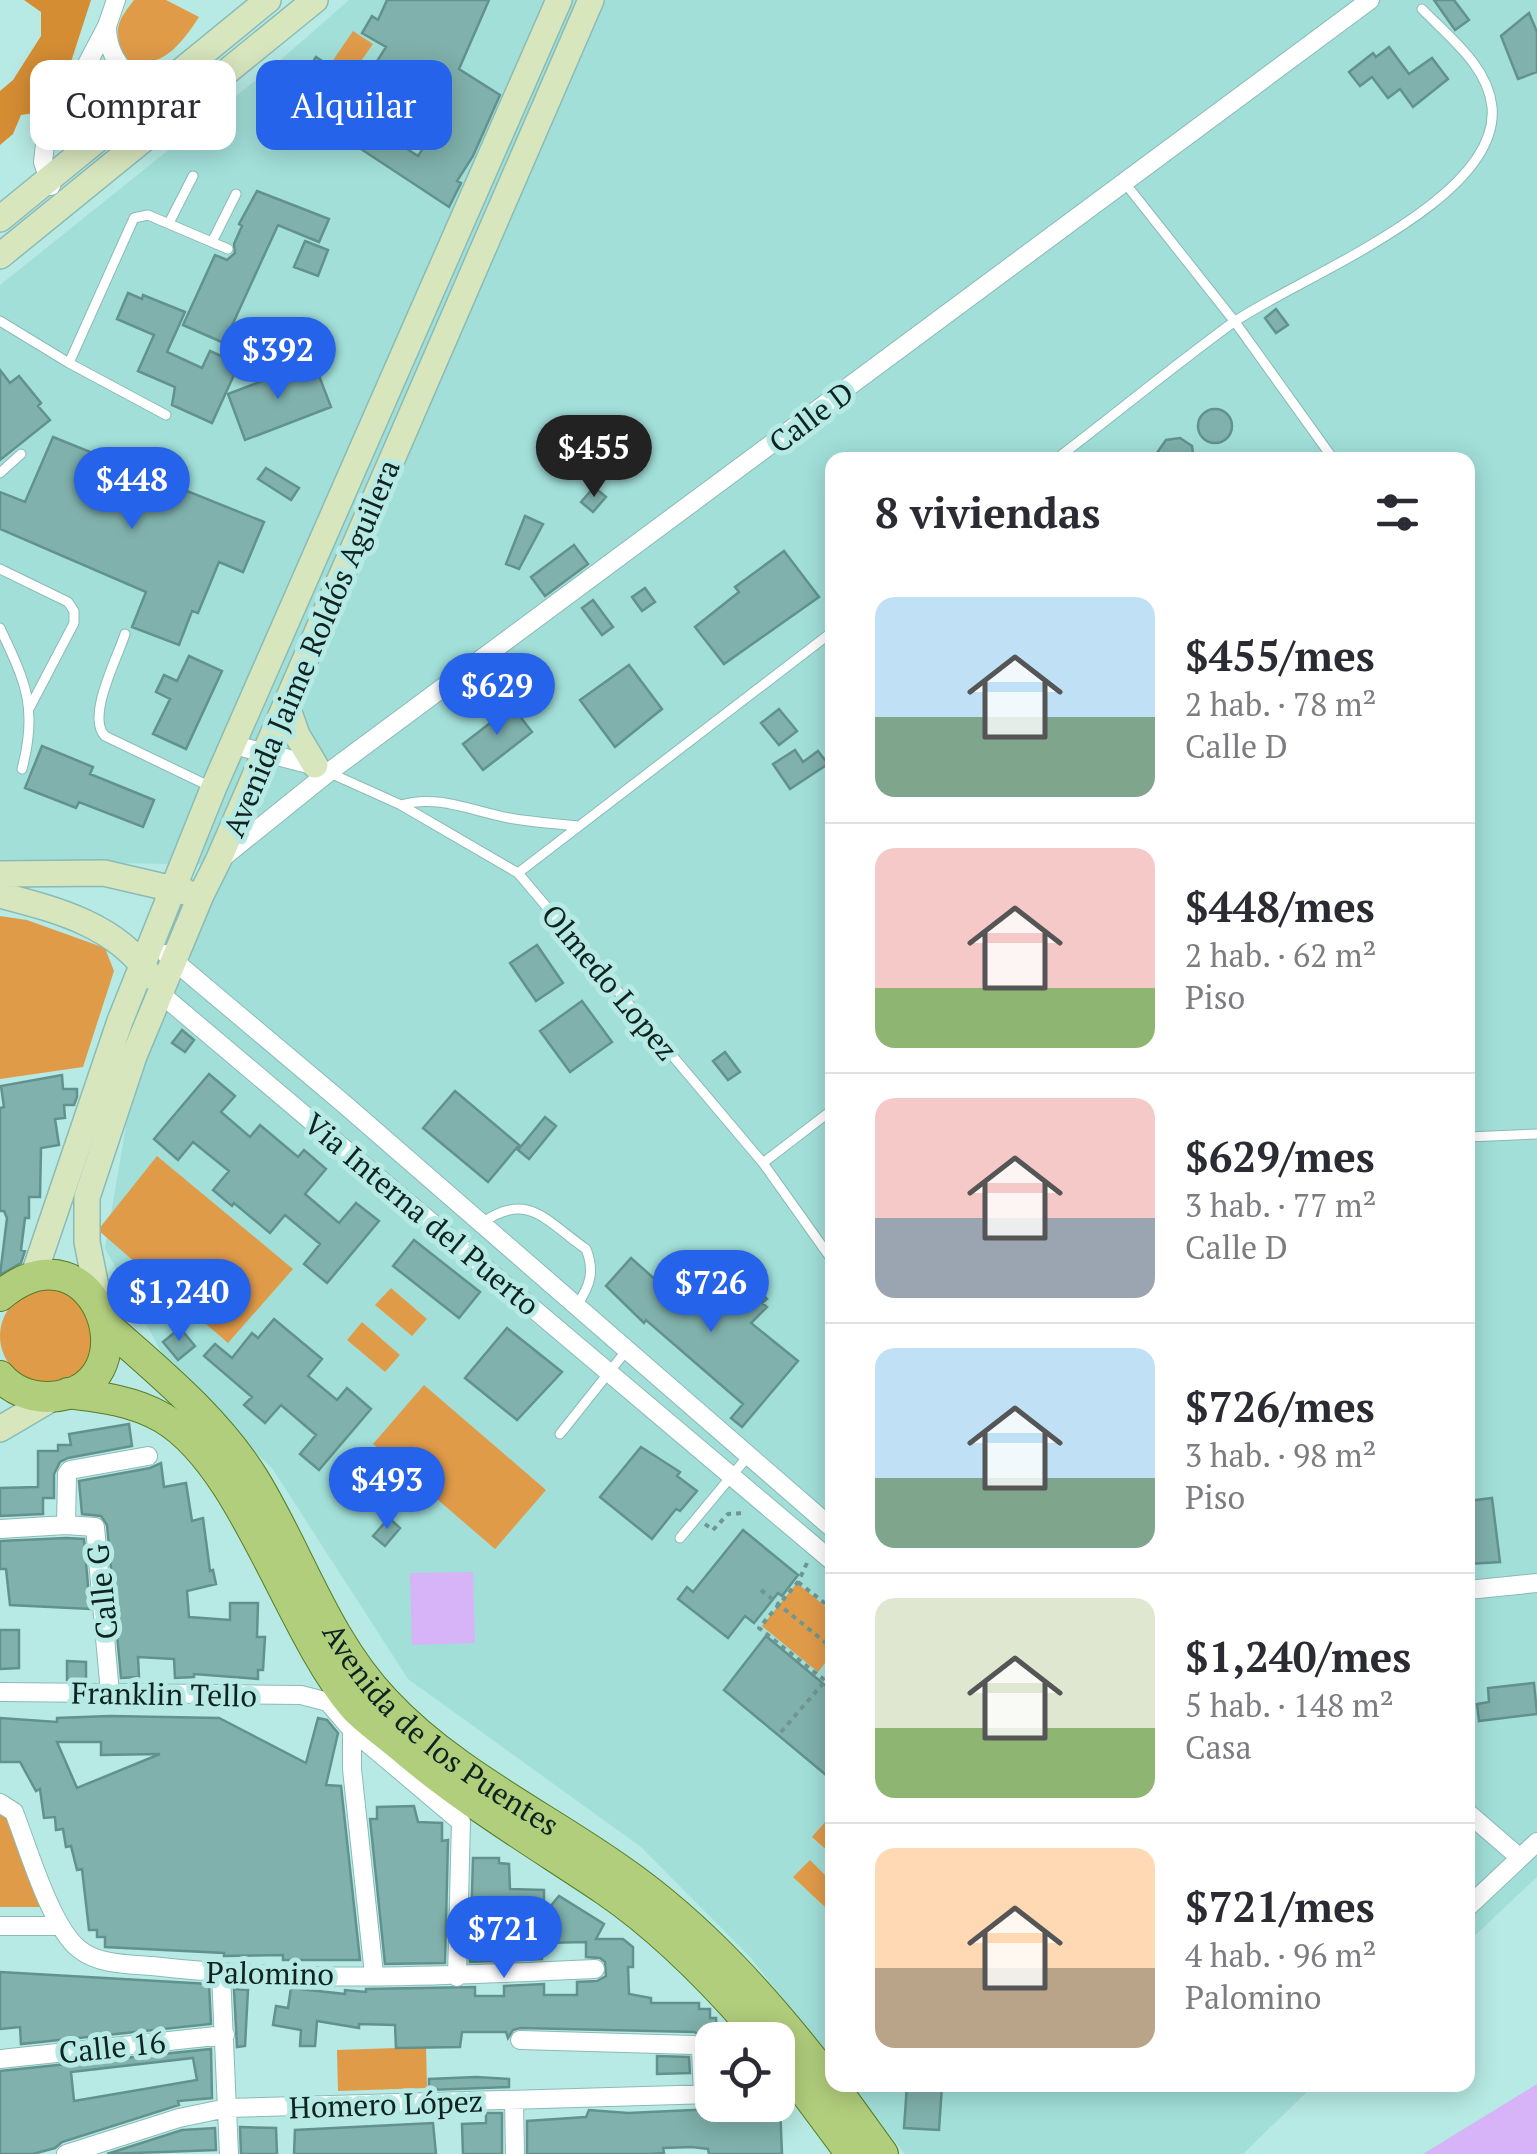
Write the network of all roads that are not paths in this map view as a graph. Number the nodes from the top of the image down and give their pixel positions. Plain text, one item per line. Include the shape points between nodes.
1 (116, 0) edge
2 (268, 0) edge
3 (315, 0) edge
4 (559, 0) edge
5 (590, 0) edge
6 (1370, 0) edge
7 (1422, 9) dead end
8 (107, 26) junction
9 (114, 60) edge
10 (193, 60) edge
11 (236, 64) edge
12 (85, 150) edge
13 (130, 150) edge
14 (193, 176) dead end
15 (47, 182) junction
16 (1125, 183) junction
17 (236, 194) dead end
18 (64, 204) junction
19 (0, 220) edge
20 (168, 223) junction
21 (212, 242) junction
22 (228, 249) dead end
23 (0, 256) edge
24 (0, 321) edge
25 (1235, 322) junction
26 (69, 363) junction
27 (166, 415) dead end
28 (1065, 452) edge
29 (1328, 452) edge
30 (21, 454) dead end
31 (0, 474) edge
32 (0, 569) edge
33 (0, 628) edge
34 (125, 634) dead end
35 (825, 637) edge
36 (286, 704) junction
37 (30, 707) junction
38 (234, 745) junction
39 (264, 755) junction
40 (22, 768) dead end
41 (322, 768) junction
42 (213, 788) junction
43 (400, 805) junction
44 (580, 826) junction
45 (218, 861) junction
46 (518, 873) junction
47 (0, 874) edge
48 (172, 889) junction
49 (0, 895) edge
50 (201, 895) junction
51 (146, 953) junction
52 (175, 960) junction
53 (161, 994) junction
54 (344, 1103) junction
55 (825, 1115) edge
56 (320, 1128) junction
57 (1537, 1134) edge
58 (1475, 1137) edge
59 (86, 1160) junction
60 (763, 1162) junction
61 (482, 1223) junction
62 (825, 1250) edge
63 (519, 1254) junction
64 (33, 1277) junction
65 (500, 1280) junction
66 (0, 1296) edge
67 (577, 1305) junction
68 (104, 1317) junction
69 (628, 1349) junction
70 (611, 1374) junction
71 (0, 1376) edge
72 (62, 1395) junction
73 (0, 1429) edge
74 (560, 1434) dead end
75 (750, 1455) junction
76 (148, 1456) dead end
77 (732, 1476) junction
78 (825, 1522) edge
79 (66, 1525) junction
80 (0, 1529) edge
81 (680, 1538) dead end
82 (825, 1555) edge
83 (1537, 1583) edge
84 (1475, 1589) edge
85 (0, 1692) edge
86 (110, 1693) junction
87 (352, 1730) junction
88 (0, 1803) edge
89 (1475, 1819) edge
90 (1537, 1842) edge
91 (1519, 1858) junction
92 (1475, 1900) edge
93 (0, 1926) edge
94 (60, 1926) junction
95 (595, 1969) dead end
96 (222, 1974) junction
97 (374, 1974) junction
98 (457, 1977) junction
99 (747, 2022) edge
100 (225, 2035) junction
101 (520, 2040) dead end
102 (695, 2046) edge
103 (0, 2058) edge
104 (825, 2074) edge
105 (795, 2079) edge
106 (839, 2092) edge
107 (695, 2095) edge
108 (514, 2101) junction
109 (227, 2108) junction
110 (78, 2152) edge
111 (229, 2154) edge
112 (515, 2154) edge
113 (850, 2154) edge
114 (884, 2154) edge

1 - 8 street
2 - 10 street
3 - 11 street
4 - 38 street, Avenida Jaime Roldós Aguilera
5 - 36 street, Avenida Jaime Roldós Aguilera
6 - 16 street, Calle D
7 - 25 lane via 1486,84 1492,109 1487,137 1449,190 1418,216
8 - 9 street
8 - 15 street via 45,144
12 - 15 street
13 - 18 street
14 - 20 lane
15 - 18 street
15 - 19 street
16 - 25 lane
16 - 41 street, Calle D
17 - 21 lane
18 - 23 street
20 - 21 lane
20 - 26 lane via 148,215 134,218
21 - 22 lane
24 - 26 lane
25 - 28 lane
25 - 29 lane
26 - 27 lane
30 - 31 lane
32 - 37 lane via 74,611
33 - 37 lane
34 - 42 lane via 96,715 99,730
35 - 44 lane
36 - 39 street, Avenida Jaime Roldós Aguilera
36 - 41 street via 296,735
37 - 40 lane
38 - 39 street
38 - 42 street, Avenida Jaime Roldós Aguilera
39 - 41 street
39 - 45 street, Avenida Jaime Roldós Aguilera
41 - 43 lane, Olmedo Lopez
41 - 45 street, Calle D
42 - 48 street, Avenida Jaime Roldós Aguilera
43 - 44 lane via 438,801
43 - 46 lane, Olmedo Lopez
44 - 46 lane
45 - 50 street, Avenida Jaime Roldós Aguilera
46 - 60 lane, Olmedo Lopez
47 - 48 street via 104,873
48 - 50 street
48 - 51 street, Avenida Jaime Roldós Aguilera
49 - 51 street, Via Interna del Puerto via 55,910
50 - 52 street, Avenida Jaime Roldós Aguilera
51 - 52 street, Via Interna del Puerto
51 - 53 street, Via Interna del Puerto
51 - 59 street, Avenida Jaime Roldós Aguilera
52 - 53 street, Avenida Jaime Roldós Aguilera
52 - 54 street, Via Interna del Puerto
53 - 56 street, Via Interna del Puerto
53 - 59 street, Avenida Jaime Roldós Aguilera
54 - 56 street
54 - 61 street, Via Interna del Puerto
55 - 60 lane
56 - 65 street, Via Interna del Puerto
57 - 58 lane
59 - 64 street, Avenida Jaime Roldós Aguilera
59 - 68 street, Avenida Jaime Roldós Aguilera via 87,1242
60 - 62 lane, Olmedo Lopez
61 - 63 street, Via Interna del Puerto
61 - 67 lane via 500,1211 528,1208 586,1249 590,1279
63 - 65 street
63 - 67 street, Via Interna del Puerto
64 - 66 main road
64 - 68 main road, Avenida de los Puentes via 72,1280
65 - 70 street, Via Interna del Puerto
67 - 69 street, Via Interna del Puerto
68 - 72 main road via 107,1343 95,1374
68 - 104 main road, Avenida de los Puentes via 253,1477 345,1651 382,1700 423,1738 623,1871 700,1935 744,1976
69 - 70 lane
69 - 75 street, Via Interna del Puerto
70 - 74 lane
70 - 77 street, Via Interna del Puerto
71 - 72 main road, Avenida de los Puentes via 37,1397
72 - 73 street
72 - 99 main road, Avenida de los Puentes via 140,1406 182,1434 235,1500 298,1622 354,1707 448,1788 608,1892 686,1956
75 - 77 lane
75 - 78 street, Via Interna del Puerto
76 - 79 street via 70,1470
77 - 81 lane
77 - 82 street, Via Interna del Puerto
79 - 80 street, Calle G
79 - 86 street, Calle G via 91,1524 96,1530
83 - 84 street
85 - 86 street, Franklin Tello
86 - 87 street, Franklin Tello via 301,1695 328,1702
87 - 97 street
87 - 98 street via 461,1822
88 - 94 street, Palomino via 14,1812
89 - 91 street
90 - 91 street
91 - 92 street
93 - 94 street
94 - 96 street, Palomino via 76,1947 100,1961
95 - 98 street, Palomino
96 - 97 street, Palomino
96 - 100 street
97 - 98 street, Palomino
100 - 103 street, Calle 16
100 - 109 street
101 - 102 street
105 - 113 main road
106 - 114 main road, Avenida de los Puentes
107 - 108 street, Homero López
108 - 109 street, Homero López
108 - 112 street
109 - 110 street, Homero López
109 - 111 street

